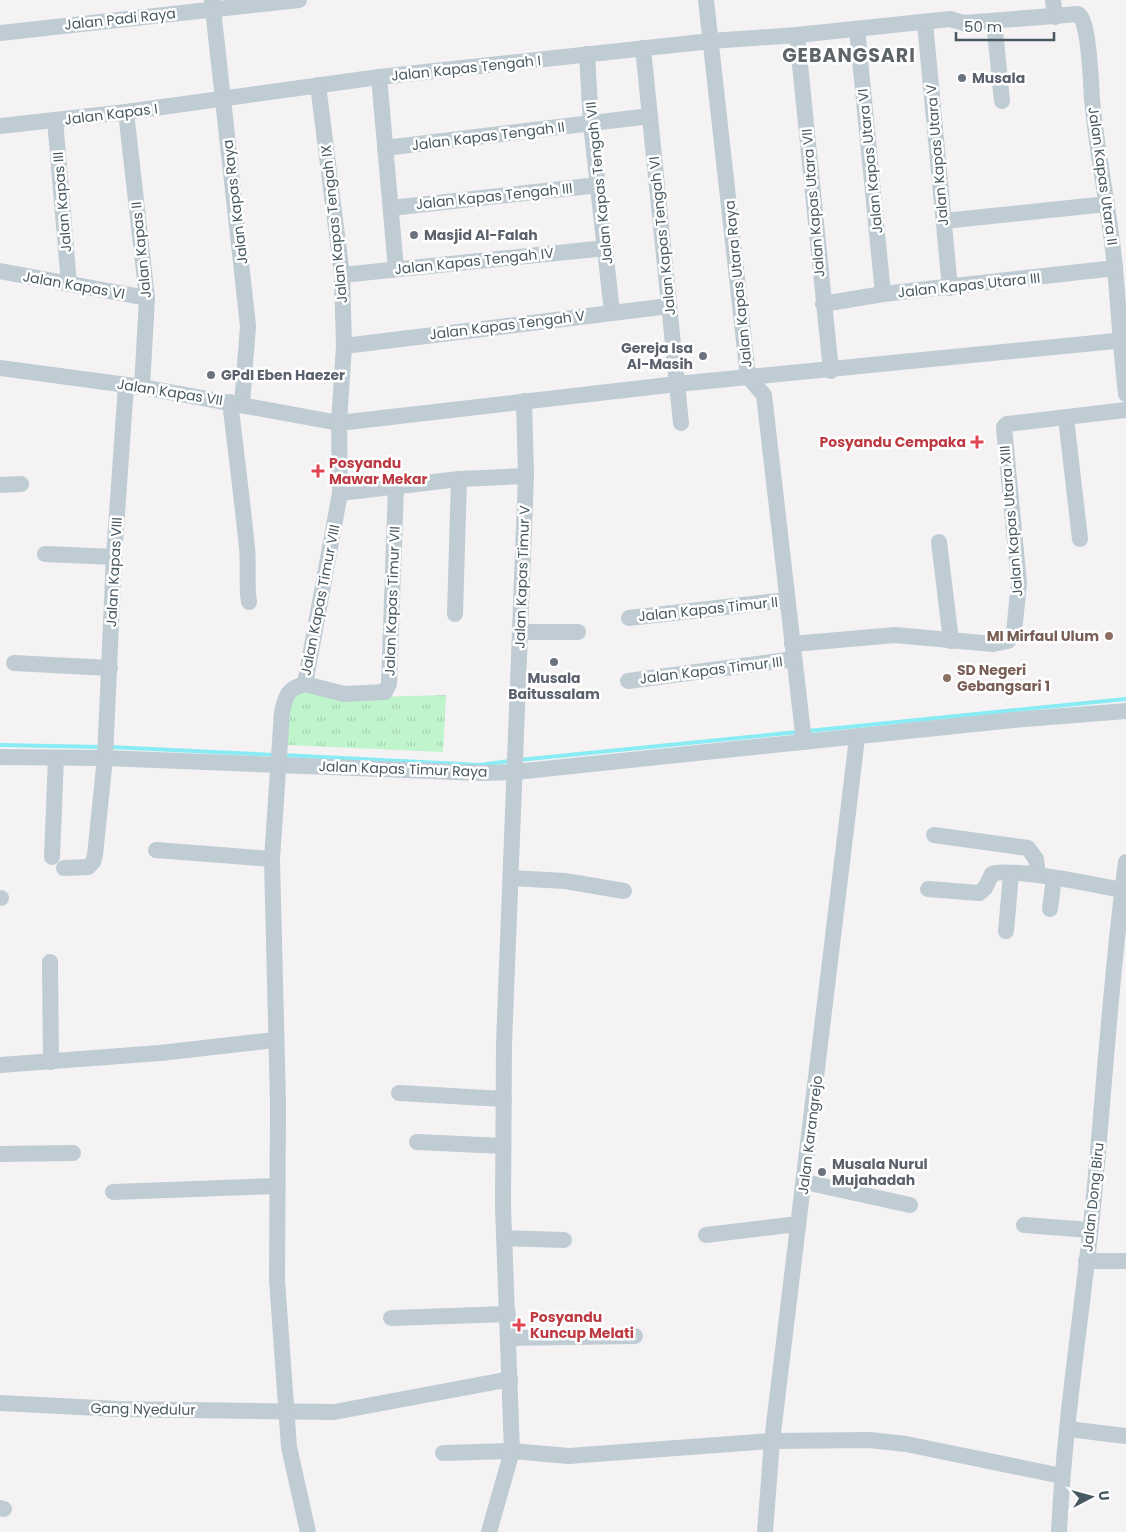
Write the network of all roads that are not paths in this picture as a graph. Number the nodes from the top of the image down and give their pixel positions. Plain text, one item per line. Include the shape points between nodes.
1 (299, 0) edge
2 (706, 0) edge
3 (1053, 0) edge
4 (212, 4) edge
5 (1078, 14) joint
6 (1055, 16) junction
7 (994, 21) junction
8 (925, 22) junction
9 (857, 29) junction
10 (0, 33) edge
11 (797, 35) junction
12 (711, 41) junction
13 (643, 48) junction
14 (587, 54) junction
15 (379, 77) junction
16 (318, 85) junction
17 (222, 100) junction
18 (1002, 101) dead end
19 (126, 112) junction
20 (650, 116) junction
21 (55, 120) junction
22 (591, 124) junction
23 (0, 126) edge
24 (385, 148) junction
25 (598, 185) junction
26 (1107, 204) junction
27 (391, 208) junction
28 (944, 221) junction
29 (606, 248) junction
30 (1115, 268) junction
31 (396, 269) junction
32 (0, 271) edge
33 (342, 275) junction
34 (69, 284) junction
35 (950, 288) junction
36 (883, 294) junction
37 (147, 298) junction
38 (822, 304) junction
39 (669, 306) junction
40 (612, 312) junction
41 (1123, 341) edge
42 (344, 346) junction
43 (0, 368) edge
44 (831, 371) junction
45 (748, 377) junction
46 (677, 384) junction
47 (134, 386) junction
48 (1126, 394) edge
49 (524, 401) junction
50 (236, 403) junction
51 (1126, 410) edge
52 (1066, 418) junction
53 (339, 423) junction
54 (681, 423) dead end
55 (526, 476) junction
56 (459, 479) junction
57 (21, 484) dead end
58 (0, 485) edge
59 (396, 487) junction
60 (340, 493) junction
61 (1080, 540) dead end
62 (939, 542) dead end
63 (45, 554) dead end
64 (114, 557) junction
65 (787, 600) junction
66 (249, 602) dead end
67 (455, 614) dead end
68 (629, 618) dead end
69 (520, 632) junction
70 (578, 632) dead end
71 (951, 641) junction
72 (793, 651) junction
73 (14, 663) dead end
74 (110, 668) junction
75 (628, 681) dead end
76 (305, 684) junction
77 (1126, 711) edge
78 (803, 734) junction
79 (857, 738) junction
80 (0, 757) edge
81 (105, 757) junction
82 (56, 758) junction
83 (280, 758) junction
84 (515, 765) junction
85 (934, 835) dead end
86 (156, 850) dead end
87 (52, 858) dead end
88 (272, 859) junction
89 (1126, 862) edge
90 (64, 868) dead end
91 (1011, 874) junction
92 (1038, 875) junction
93 (511, 878) junction
94 (1054, 878) junction
95 (928, 889) dead end
96 (1122, 890) junction
97 (624, 891) dead end
98 (1050, 909) dead end
99 (1006, 931) dead end
100 (50, 962) dead end
101 (275, 1040) junction
102 (51, 1062) junction
103 (0, 1065) edge
104 (398, 1093) dead end
105 (504, 1099) junction
106 (417, 1142) dead end
107 (503, 1146) junction
108 (73, 1153) dead end
109 (0, 1154) edge
110 (805, 1182) junction
111 (277, 1186) junction
112 (114, 1192) dead end
113 (910, 1205) dead end
114 (798, 1224) junction
115 (1024, 1225) dead end
116 (1090, 1230) junction
117 (706, 1235) dead end
118 (504, 1238) junction
119 (564, 1240) dead end
120 (1126, 1260) edge
121 (1086, 1261) junction
122 (508, 1314) junction
123 (391, 1318) dead end
124 (635, 1336) dead end
125 (508, 1338) junction
126 (510, 1379) junction
127 (0, 1403) edge
128 (286, 1410) junction
129 (1068, 1429) junction
130 (1126, 1436) edge
131 (772, 1441) junction
132 (512, 1452) junction
133 (443, 1453) dead end
134 (1062, 1476) junction
135 (308, 1532) edge
136 (489, 1532) edge
137 (765, 1532) edge
138 (1059, 1532) edge

1 - 4 street, Jalan Padi Raya
2 - 12 street, Jalan Kapas Utara Raya
3 - 6 street
4 - 10 street, Jalan Padi Raya
4 - 17 street, Jalan Kapas Raya
5 - 6 street, Jalan Kapas Tengah I
5 - 26 street, Jalan Kapas Utara II via 1084,20 1094,128
6 - 7 street, Jalan Kapas Tengah I
7 - 8 street, Jalan Kapas Tengah I via 950,19
7 - 18 street
8 - 9 street, Jalan Kapas Tengah I
8 - 28 street, Jalan Kapas Utara V
9 - 11 street, Jalan Kapas Tengah I
9 - 36 street, Jalan Kapas Utara VI
11 - 12 street, Jalan Kapas Tengah I
11 - 38 street, Jalan Kapas Utara VII
12 - 13 street, Jalan Kapas Tengah I
12 - 45 street, Jalan Kapas Utara Raya
13 - 14 street, Jalan Kapas Tengah I
13 - 20 street, Jalan Kapas Tengah VI
14 - 15 street, Jalan Kapas Tengah I
14 - 22 street, Jalan Kapas Tengah VII
15 - 16 street, Jalan Kapas Tengah I
15 - 24 street
16 - 17 street, Jalan Kapas Tengah I
16 - 33 street, Jalan Kapas Tengah IX
17 - 19 street, Jalan Kapas I
17 - 50 street, Jalan Kapas Raya via 248,326
19 - 21 street, Jalan Kapas I
19 - 37 street, Jalan Kapas II
20 - 22 street, Jalan Kapas Tengah II
20 - 39 street, Jalan Kapas Tengah VI
21 - 23 street, Jalan Kapas I
21 - 34 street, Jalan Kapas III
22 - 24 street, Jalan Kapas Tengah II
22 - 25 street, Jalan Kapas Tengah VII
24 - 27 street
25 - 27 street, Jalan Kapas Tengah III
25 - 29 street, Jalan Kapas Tengah VII
26 - 28 street
26 - 30 street, Jalan Kapas Utara II
27 - 31 street
28 - 35 street, Jalan Kapas Utara V
29 - 31 street, Jalan Kapas Tengah IV
29 - 40 street, Jalan Kapas Tengah VII
30 - 35 street, Jalan Kapas Utara III
30 - 41 street, Jalan Kapas Utara II
31 - 33 street, Jalan Kapas Tengah IV
32 - 34 street, Jalan Kapas VI
33 - 42 street, Jalan Kapas Tengah IX
34 - 37 street, Jalan Kapas VI
35 - 36 street, Jalan Kapas Utara III
36 - 38 street, Jalan Kapas Utara III
37 - 47 street, Jalan Kapas II
38 - 44 street, Jalan Kapas Utara VII
39 - 40 street, Jalan Kapas Tengah V
39 - 46 street, Jalan Kapas Tengah VI
40 - 42 street, Jalan Kapas Tengah V
41 - 44 street, Jalan Kapas VII
41 - 48 street, Jalan Kapas Utara II
42 - 53 street, Jalan Kapas Tengah IX
43 - 47 street, Jalan Kapas VII
44 - 45 street, Jalan Kapas VII
45 - 46 street, Jalan Kapas VII
45 - 65 street, Jalan Kapas Utara Raya via 764,395
46 - 49 street, Jalan Kapas VII
46 - 54 street, Jalan Kapas Tengah VI
47 - 50 street, Jalan Kapas VII
47 - 64 street, Jalan Kapas VIII
49 - 53 street, Jalan Kapas VII
49 - 55 street, Jalan Kapas Timur V
50 - 53 street, Jalan Kapas VII
50 - 66 street, Jalan Kapas Raya
51 - 52 street
52 - 61 street
52 - 71 street, Jalan Kapas Utara XIII via 1007,424 1003,431 1019,583 1014,632 1002,644
53 - 60 street, Jalan Kapas Timur VIII
55 - 56 street
55 - 69 street, Jalan Kapas Timur V
56 - 59 street
56 - 67 street
57 - 58 street
59 - 60 street
59 - 76 street, Jalan Kapas Timur VII via 389,684 384,692 344,694
60 - 76 street, Jalan Kapas Timur VIII
62 - 71 street
63 - 64 street
64 - 74 street, Jalan Kapas VIII
65 - 68 street, Jalan Kapas Timur II
65 - 72 street, Jalan Kapas Utara Raya
69 - 70 street
69 - 84 street, Jalan Kapas Timur V
71 - 72 street, Jalan Kapas Utara XIII via 895,635
72 - 75 street, Jalan Kapas Timur III
72 - 78 street, Jalan Kapas Utara Raya
73 - 74 street
74 - 81 street, Jalan Kapas VIII
76 - 83 street, Jalan Kapas Timur VIII via 293,687 286,695
77 - 79 street, Jalan Kapas Timur Raya
78 - 79 street, Jalan Kapas Timur Raya
78 - 84 street, Jalan Kapas Timur Raya
79 - 110 street, Jalan Karangrejo
80 - 82 street, Jalan Kapas Timur Raya
81 - 82 street, Jalan Kapas Timur Raya
81 - 83 street, Jalan Kapas Timur Raya
81 - 90 street, Jalan Kapas VIII via 93,862 88,867
82 - 87 street
83 - 84 street, Jalan Kapas Timur Raya via 481,773
83 - 88 street
84 - 93 street, Jalan Kapas Timur V
85 - 92 street via 1028,848 1036,858
86 - 88 street
88 - 101 street
89 - 96 street, Jalan Dong Biru
91 - 92 street
91 - 95 street via 992,874 983,891 975,894
91 - 99 street
92 - 94 street
93 - 97 street
93 - 105 street, Jalan Kapas Timur V
94 - 96 street
94 - 98 street
96 - 116 street, Jalan Dong Biru
100 - 102 street
101 - 102 street
101 - 111 street
102 - 103 street
104 - 105 street
105 - 107 street, Jalan Kapas Timur V
106 - 107 street
107 - 118 street, Jalan Kapas Timur V
108 - 109 street
110 - 113 street
110 - 114 street, Jalan Karangrejo
111 - 112 street
111 - 128 street via 277,1280
114 - 117 street
114 - 131 street, Jalan Karangrejo
115 - 116 street
116 - 121 street, Jalan Dong Biru
118 - 119 street
118 - 122 street, Jalan Kapas Timur V
120 - 121 street
121 - 129 street, Jalan Dong Biru
122 - 123 street
122 - 125 street, Jalan Kapas Timur V
124 - 125 street
125 - 126 street, Jalan Kapas Timur V
126 - 128 street, Gang Nyedulur via 334,1412
126 - 132 street, Jalan Kapas Timur V
127 - 128 street, Gang Nyedulur via 118,1409
128 - 135 street via 289,1446
129 - 130 street
129 - 134 street, Jalan Dong Biru
131 - 132 street via 569,1456
131 - 134 street via 889,1441
131 - 137 street, Jalan Karangrejo
132 - 133 street
132 - 136 street, Jalan Kapas Timur V
134 - 138 street, Jalan Dong Biru

